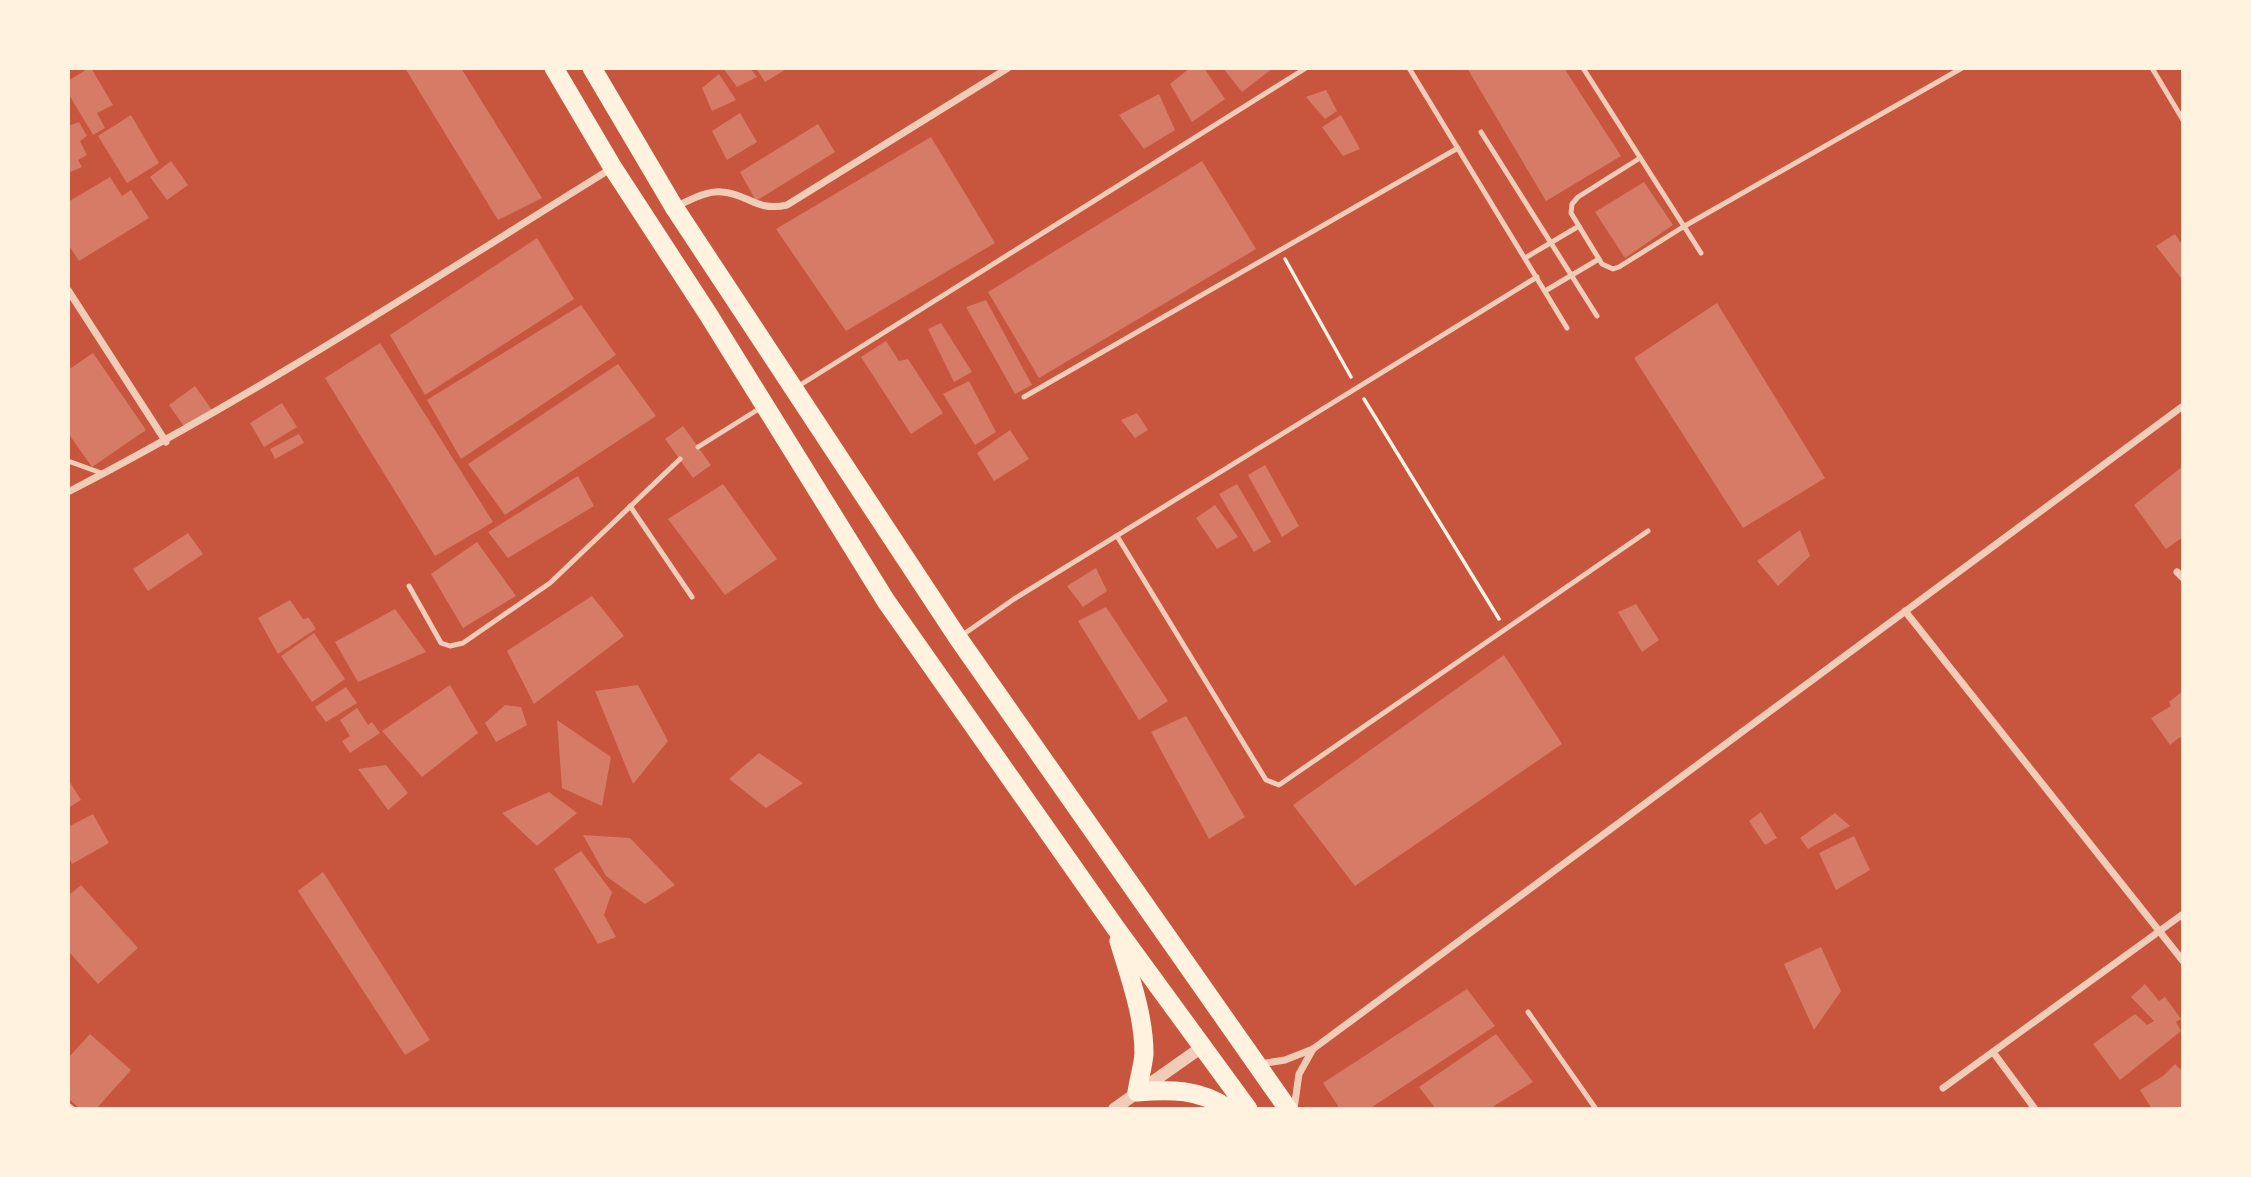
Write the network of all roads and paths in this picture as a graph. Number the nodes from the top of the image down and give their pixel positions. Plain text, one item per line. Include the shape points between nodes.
1 (554, 68) edge
2 (592, 68) edge
3 (1008, 68) edge
4 (1306, 68) edge
5 (1409, 68) edge
6 (1583, 68) edge
7 (1962, 68) edge
8 (2152, 68) edge
9 (2183, 120) edge
10 (1481, 132) dead end
11 (1458, 148) junction
12 (1640, 158) junction
13 (613, 168) junction
14 (674, 207) junction
15 (1579, 226) junction
16 (1683, 227) junction
17 (1550, 243) junction
18 (1280, 250) junction
19 (1701, 253) dead end
20 (1525, 258) junction
21 (1599, 259) junction
22 (1571, 276) junction
23 (1537, 277) junction
24 (68, 290) edge
25 (1545, 291) junction
26 (734, 297) junction
27 (708, 314) junction
28 (1597, 316) dead end
29 (1567, 328) dead end
30 (1357, 388) junction
31 (794, 389) junction
32 (1024, 397) dead end
33 (765, 406) junction
34 (2183, 406) edge
35 (166, 442) junction
36 (698, 447) dead end
37 (680, 460) dead end
38 (68, 461) edge
39 (104, 474) junction
40 (68, 492) edge
41 (630, 506) junction
42 (1648, 531) dead end
43 (1116, 536) junction
44 (409, 586) dead end
45 (692, 597) dead end
46 (1905, 611) junction
47 (1506, 630) junction
48 (958, 638) junction
49 (2183, 914) edge
50 (1115, 927) junction
51 (2159, 931) junction
52 (2183, 961) edge
53 (1528, 1012) dead end
54 (1202, 1046) junction
55 (1313, 1049) junction
56 (1993, 1052) junction
57 (1255, 1065) junction
58 (1943, 1088) dead end
59 (1137, 1092) junction
60 (68, 1105) edge
61 (73, 1109) edge
62 (1114, 1109) edge
63 (1229, 1109) edge
64 (1248, 1109) edge
65 (1288, 1109) edge
66 (1294, 1109) edge
67 (1596, 1109) edge
68 (2035, 1109) edge

1 - 13 highway
2 - 14 highway
3 - 14 street via 787,205 765,207 723,192
4 - 31 lane
5 - 11 lane
6 - 12 lane
7 - 16 lane
8 - 9 lane
10 - 17 lane
11 - 18 lane
11 - 20 lane
12 - 15 lane via 1574,200 1571,213
12 - 16 lane
13 - 27 highway
13 - 35 street
14 - 26 highway
15 - 17 lane
15 - 21 lane
16 - 19 lane
16 - 21 lane via 1619,267 1607,267
17 - 20 lane
17 - 22 lane
18 - 30 path
18 - 32 lane
20 - 23 lane
21 - 22 lane
22 - 25 lane
22 - 28 lane
23 - 25 lane
23 - 30 lane
24 - 35 street
25 - 29 lane
26 - 27 highway
26 - 31 highway
27 - 33 highway
30 - 43 lane
30 - 47 path
31 - 48 highway
33 - 36 lane
33 - 50 highway via 886,601
34 - 46 street
35 - 39 street
37 - 41 lane
38 - 39 lane
39 - 40 street
41 - 44 lane via 550,583 463,643 441,643
41 - 45 lane
42 - 47 lane
43 - 47 lane via 1273,785 1284,783
43 - 48 lane
46 - 51 street
46 - 55 street
48 - 57 highway
49 - 51 street
50 - 54 highway
50 - 59 highway via 1141,1022 1144,1057
51 - 52 street
51 - 56 street
53 - 67 lane
54 - 59 street
54 - 64 highway
55 - 57 street
55 - 66 street via 1299,1074
56 - 58 street
56 - 68 street
57 - 65 highway
59 - 62 street
59 - 63 highway via 1187,1091
60 - 61 lane

